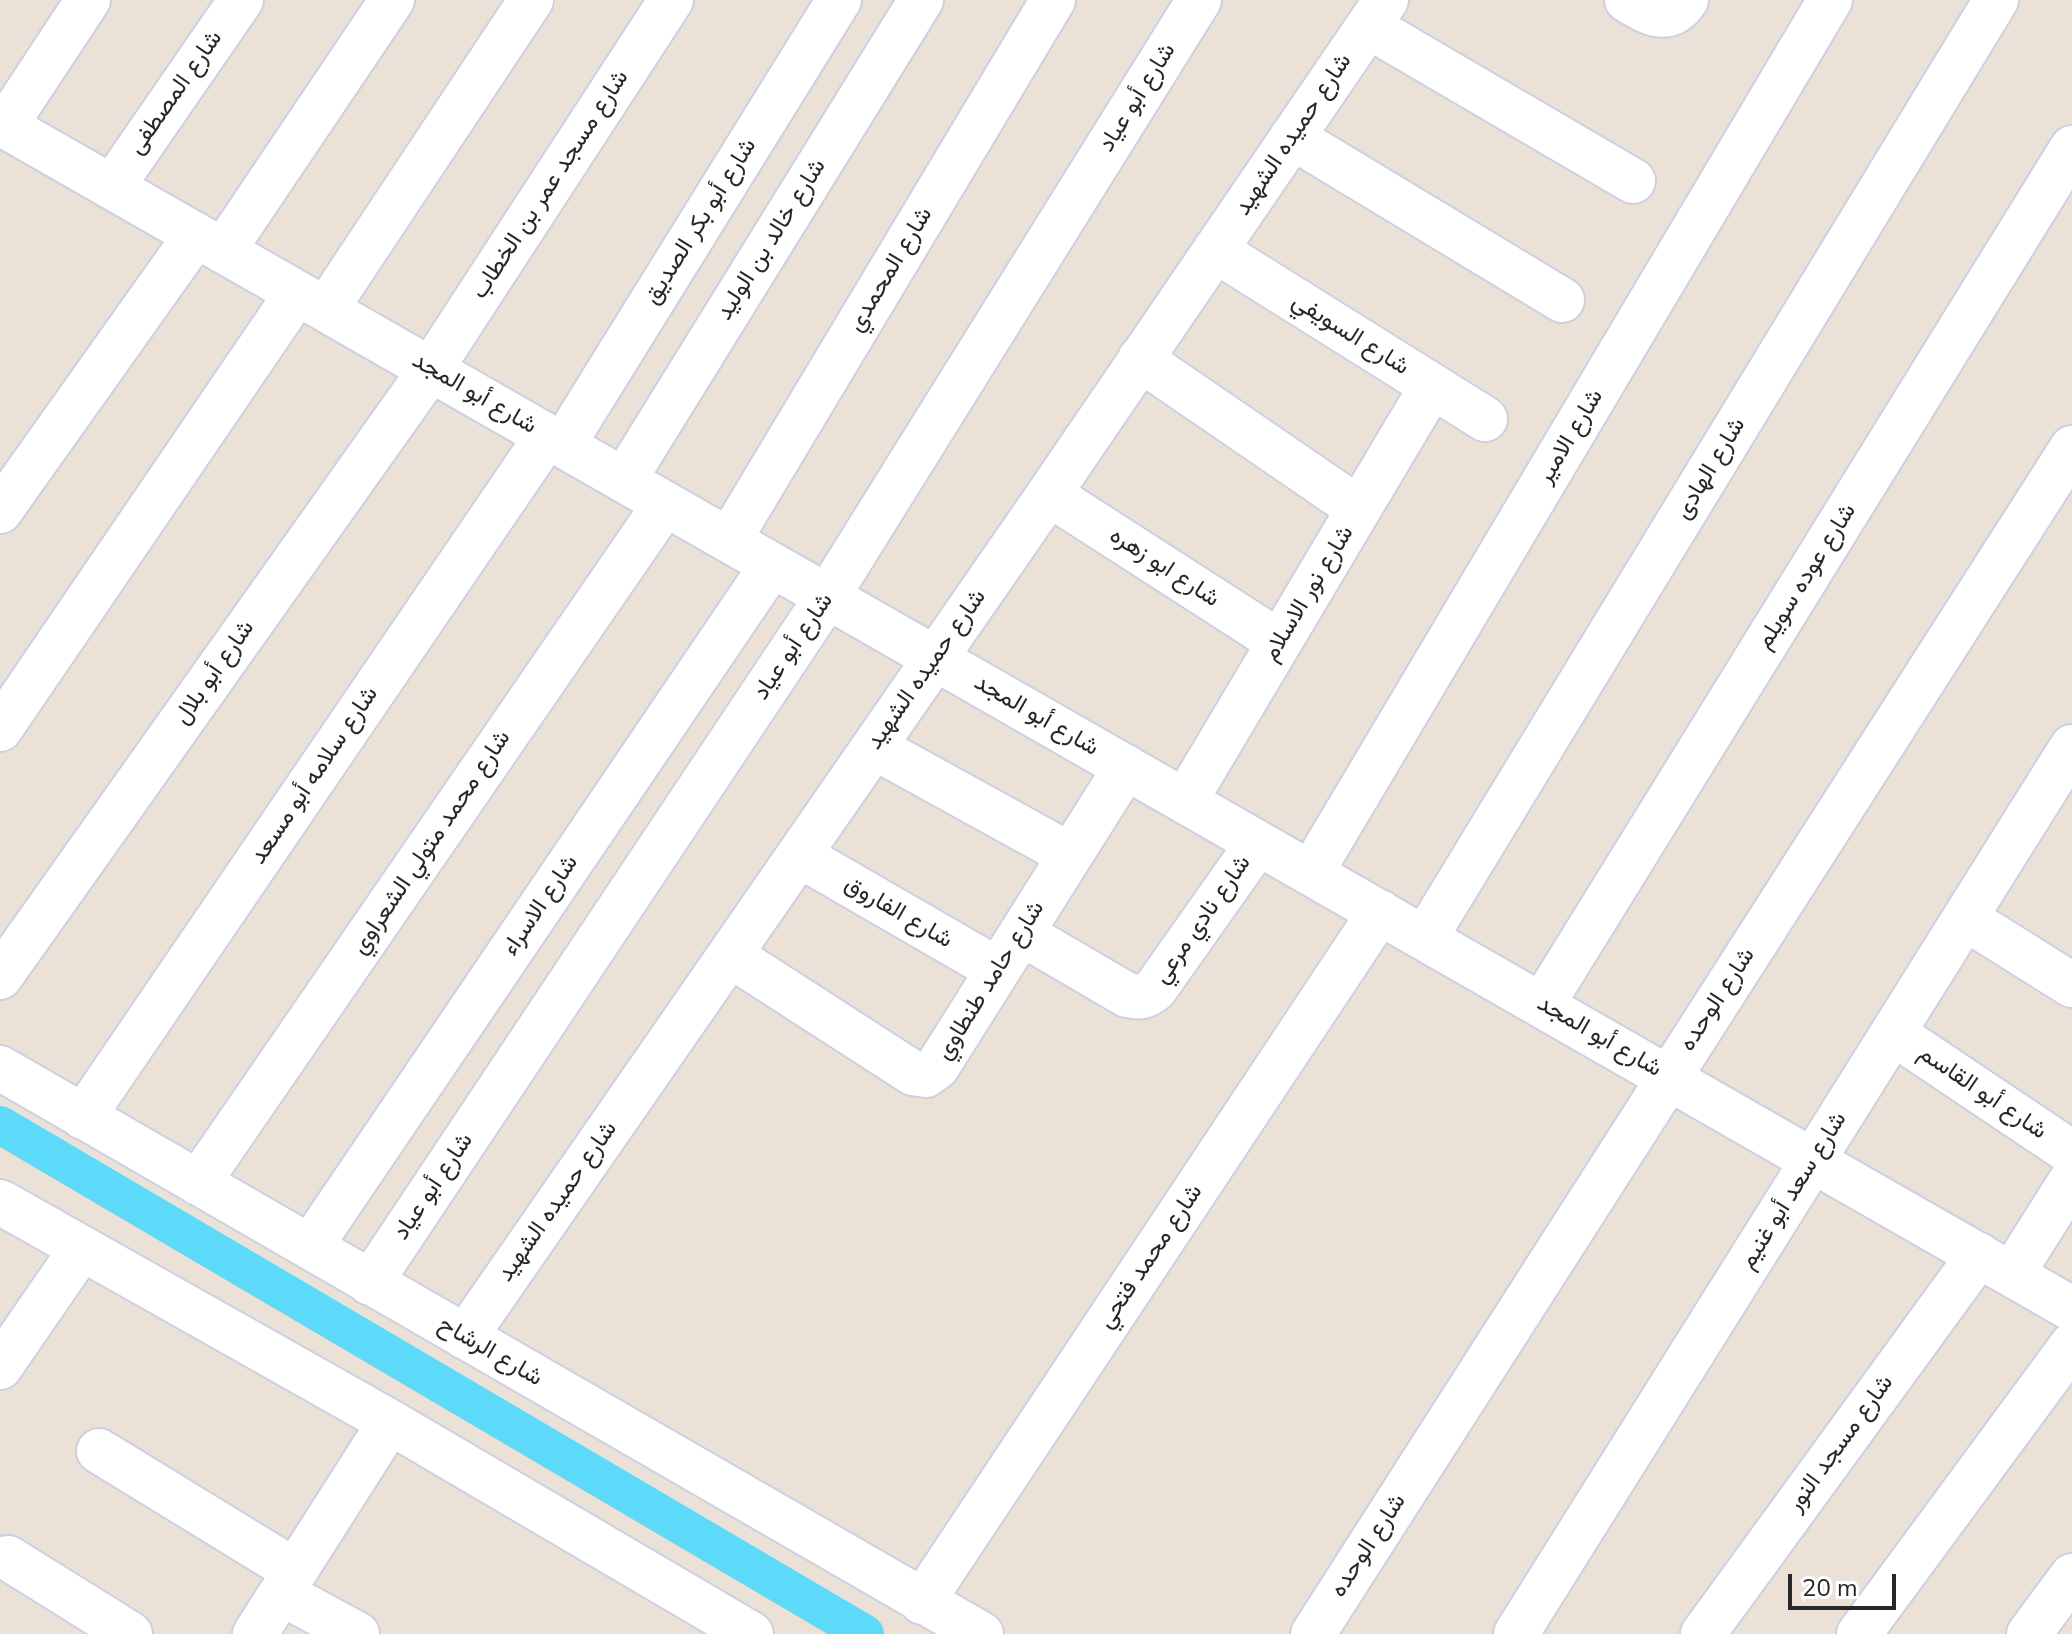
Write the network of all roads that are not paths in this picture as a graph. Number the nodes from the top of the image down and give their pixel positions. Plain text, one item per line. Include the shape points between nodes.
1 (88, 0) edge
2 (241, 0) edge
3 (392, 0) edge
4 (531, 0) edge
5 (671, 0) edge
6 (839, 0) edge
7 (921, 0) edge
8 (1053, 0) edge
9 (1199, 0) edge
10 (1627, 0) edge
11 (1686, 0) edge
12 (1830, 0) edge
13 (1996, 0) edge
14 (1377, 13) edge
15 (2, 124) edge
16 (1292, 137) junction
17 (2072, 148) edge
18 (1633, 181) dead end
19 (112, 187) junction
20 (210, 243) junction
21 (1215, 250) junction
22 (1562, 300) dead end
23 (312, 301) junction
24 (1140, 359) junction
25 (431, 369) junction
26 (1432, 386) junction
27 (1485, 419) dead end
28 (555, 440) junction
29 (2072, 448) edge
30 (624, 480) junction
31 (1049, 494) junction
32 (665, 504) junction
33 (1359, 509) junction
34 (0, 511) edge
35 (729, 540) junction
36 (772, 565) junction
37 (827, 597) junction
38 (1279, 642) junction
39 (935, 659) junction
40 (0, 729) edge
41 (874, 747) junction
42 (2072, 747) edge
43 (1126, 767) junction
44 (1185, 801) junction
45 (2057, 804) edge
46 (1258, 843) junction
47 (799, 855) junction
48 (1070, 855) junction
49 (1311, 873) junction
50 (1380, 912) junction
51 (1965, 918) junction
52 (1021, 933) junction
53 (1425, 938) junction
54 (730, 955) junction
55 (998, 970) junction
56 (0, 977) edge
57 (2072, 985) edge
58 (1542, 1005) junction
59 (1893, 1033) junction
60 (0, 1068) edge
61 (1669, 1077) junction
62 (83, 1117) junction
63 (2072, 1153) edge
64 (1813, 1160) junction
65 (2072, 1179) edge
66 (198, 1183) junction
67 (0, 1202) edge
68 (310, 1247) junction
69 (82, 1248) junction
70 (1995, 1265) junction
71 (370, 1283) junction
72 (2072, 1309) edge
73 (465, 1337) junction
74 (2072, 1345) edge
75 (0, 1367) edge
76 (390, 1422) junction
77 (99, 1451) dead end
78 (8, 1558) dead end
79 (2072, 1576) edge
80 (288, 1582) junction
81 (922, 1602) junction
82 (130, 1634) edge
83 (255, 1634) edge
84 (357, 1634) edge
85 (751, 1634) edge
86 (981, 1634) edge
87 (1313, 1634) edge
88 (1516, 1634) edge
89 (1703, 1634) edge
90 (1859, 1634) edge
91 (2029, 1634) edge

1 - 15 street
2 - 19 street, شارع المصطفى
3 - 20 street
4 - 23 street
5 - 25 street, شارع مسجد عمر بن الخطاب
6 - 28 street, شارع أبو بكر الصديق
7 - 30 street, شارع خالد بن الوليد
8 - 35 street, شارع المحمدي
9 - 37 street, شارع أبو عياد
10 - 11 street via 1658,15 1676,11
12 - 49 street, شارع الامير
13 - 53 street, شارع الهادى
14 - 16 street, شارع حميده الشهيد
14 - 18 street
15 - 19 street, شارع أبو المجد
16 - 21 street, شارع حميده الشهيد
16 - 22 street
17 - 58 street, شارع عوده سويلم
19 - 20 street, شارع أبو المجد
20 - 23 street, شارع أبو المجد
20 - 34 street
21 - 24 street, شارع حميده الشهيد
21 - 26 street, شارع السويفي
23 - 25 street, شارع أبو المجد
23 - 40 street
24 - 31 street, شارع حميده الشهيد
24 - 33 street
25 - 28 street, شارع أبو المجد
25 - 56 street, شارع أبو بلال
26 - 27 street, شارع السويفي
26 - 33 street, شارع نور الاسلام
28 - 30 street, شارع أبو المجد
28 - 62 street, شارع سلامه أبو مسعد
29 - 61 street, شارع الوحده
30 - 32 street, شارع أبو المجد
31 - 38 street, شارع ابو زهره
31 - 39 street, شارع حميده الشهيد
32 - 35 street, شارع أبو المجد
32 - 66 street, شارع محمد متولي الشعراوي
33 - 38 street, شارع نور الاسلام
35 - 36 street, شارع أبو المجد
36 - 37 street, شارع أبو المجد
36 - 68 street, شارع الاسراء
37 - 39 street, شارع أبو المجد
37 - 71 street, شارع أبو عياد
38 - 44 street, شارع نور الاسلام
39 - 41 street, شارع حميده الشهيد
39 - 43 street, شارع أبو المجد
41 - 47 street, شارع حميده الشهيد
41 - 48 street
42 - 45 street, شارع سعد أبو غنيم
43 - 44 street, شارع أبو المجد
43 - 48 street, شارع حامد طنطاوي
44 - 46 street, شارع أبو المجد
45 - 51 street, شارع سعد أبو غنيم
46 - 49 street, شارع أبو المجد
46 - 52 street, شارع نادي مرعي via 1146,996 1127,995
47 - 54 street, شارع حميده الشهيد
47 - 55 street, شارع الفاروق
48 - 52 street, شارع حامد طنطاوي
49 - 50 street, شارع أبو المجد
50 - 53 street, شارع أبو المجد
50 - 81 street, شارع محمد فتحي
51 - 57 street
51 - 59 street, شارع سعد أبو غنيم
52 - 55 street, شارع حامد طنطاوي
53 - 58 street, شارع أبو المجد
54 - 55 street, شارع حامد طنطاوي via 919,1075 937,1067
54 - 73 street, شارع حميده الشهيد
58 - 61 street, شارع أبو المجد
59 - 63 street, شارع أبو القاسم
59 - 64 street, شارع سعد أبو غنيم
60 - 62 street, شارع الرشاح
61 - 64 street, شارع أبو المجد
61 - 87 street, شارع الوحده
62 - 66 street, شارع الرشاح
64 - 70 street, شارع أبو المجد
64 - 88 street, شارع سعد أبو غنيم
65 - 70 street, شارع مسجد النور
66 - 68 street, شارع الرشاح
67 - 69 street
68 - 71 street, شارع الرشاح
69 - 75 street
69 - 76 street
70 - 72 street, شارع أبو المجد
70 - 89 street, شارع مسجد النور
71 - 73 street, شارع الرشاح
73 - 81 street, شارع الرشاح
74 - 90 street
76 - 80 street
76 - 85 street
77 - 80 street
78 - 82 street
79 - 91 street
80 - 83 street
80 - 84 street
81 - 86 street, شارع الرشاح

